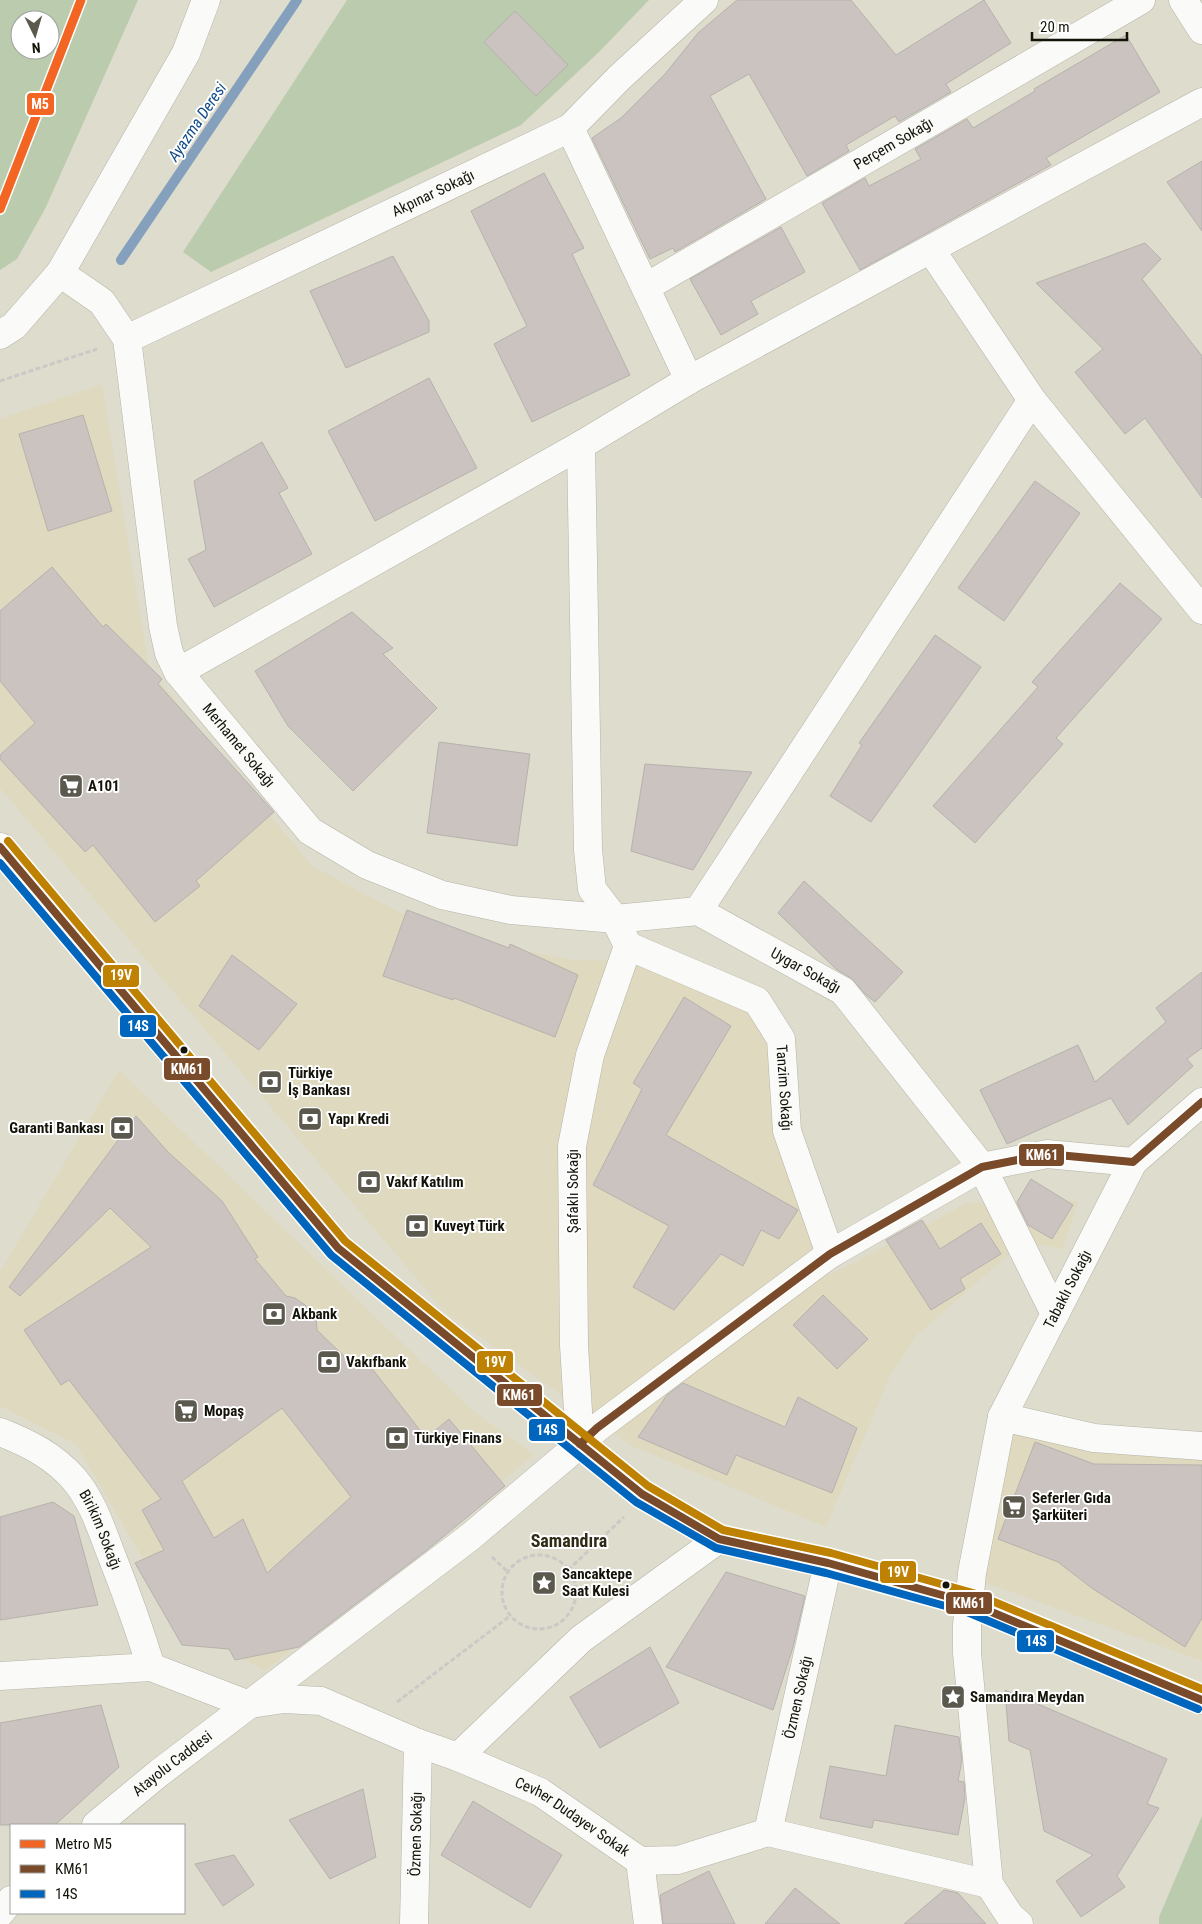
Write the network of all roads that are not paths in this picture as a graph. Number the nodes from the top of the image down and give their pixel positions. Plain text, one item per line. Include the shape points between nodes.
1 (206, 0) edge
2 (704, 0) edge
3 (1141, 0) edge
4 (1183, 0) edge
5 (1202, 30) edge
6 (1202, 102) edge
7 (570, 128) junction
8 (931, 250) junction
9 (60, 273) junction
10 (646, 287) junction
11 (0, 319) edge
12 (0, 335) edge
13 (127, 339) junction
14 (689, 380) junction
15 (1032, 400) junction
16 (581, 445) junction
17 (1202, 610) edge
18 (178, 672) junction
19 (0, 847) edge
20 (698, 911) junction
21 (615, 918) junction
22 (628, 946) junction
23 (1202, 1102) edge
24 (1133, 1162) junction
25 (982, 1167) junction
26 (830, 1254) junction
27 (1055, 1314) junction
28 (1002, 1416) junction
29 (0, 1432) edge
30 (580, 1444) junction
31 (1202, 1446) edge
32 (719, 1539) junction
33 (828, 1563) junction
34 (970, 1603) junction
35 (151, 1667) junction
36 (0, 1676) edge
37 (1202, 1700) edge
38 (249, 1705) junction
39 (418, 1743) junction
40 (458, 1757) junction
41 (97, 1824) edge
42 (768, 1832) junction
43 (640, 1861) junction
44 (989, 1884) junction
45 (10, 1901) edge
46 (0, 1913) edge
47 (414, 1924) edge
48 (648, 1924) edge
49 (1019, 1924) edge

1 - 9 street via 186,53
2 - 7 street, Akpınar Sokağı
3 - 10 street, Perçem Sokağı
4 - 5 street
6 - 8 street
7 - 10 street
7 - 13 street, Akpınar Sokağı
8 - 14 street
8 - 15 street
9 - 11 street
9 - 12 street via 14,326
9 - 13 street via 102,302
10 - 14 street
13 - 18 street, Merhamet Sokağı via 162,626
14 - 16 street
15 - 17 street
15 - 20 street
16 - 18 street
16 - 21 street via 588,850 592,889
18 - 21 street, Merhamet Sokağı via 310,831 367,865 442,895 511,910
19 - 30 street via 338,1248
20 - 21 street
20 - 25 street, Uygar Sokağı via 843,991
21 - 22 street
22 - 26 street, Tanzim Sokağı via 757,1001 780,1039 787,1131
22 - 30 street, Şafaklı Sokağı via 590,1055 572,1146 574,1345
23 - 24 street
24 - 25 street, Atayolu Caddesi via 1047,1154
24 - 27 street, Tabaklı Sokağı
25 - 26 street, Atayolu Caddesi
25 - 27 street, Uygar Sokağı
26 - 30 street, Atayolu Caddesi via 604,1422
27 - 28 street, Tabaklı Sokağı
28 - 31 street via 1094,1438
28 - 34 street, Tabaklı Sokağı via 972,1573
29 - 35 street, Birikim Sokağı via 28,1443 57,1462 91,1505 136,1616
30 - 32 street via 642,1494
30 - 38 street, Atayolu Caddesi via 470,1537
32 - 33 street
32 - 40 street via 581,1639
33 - 34 street
33 - 42 street, Özmen Sokağı
34 - 37 street
34 - 44 street, Tabaklı Sokağı via 967,1653
35 - 36 street
35 - 38 street
38 - 39 street, Cevher Dudayev Sokak via 284,1699 321,1701
38 - 41 street, Atayolu Caddesi
39 - 40 street, Cevher Dudayev Sokak
39 - 47 street, Özmen Sokağı
40 - 43 street, Cevher Dudayev Sokak via 540,1792
42 - 43 street, Cevher Dudayev Sokak via 678,1860
42 - 44 street
43 - 48 street
44 - 49 street
45 - 46 street

